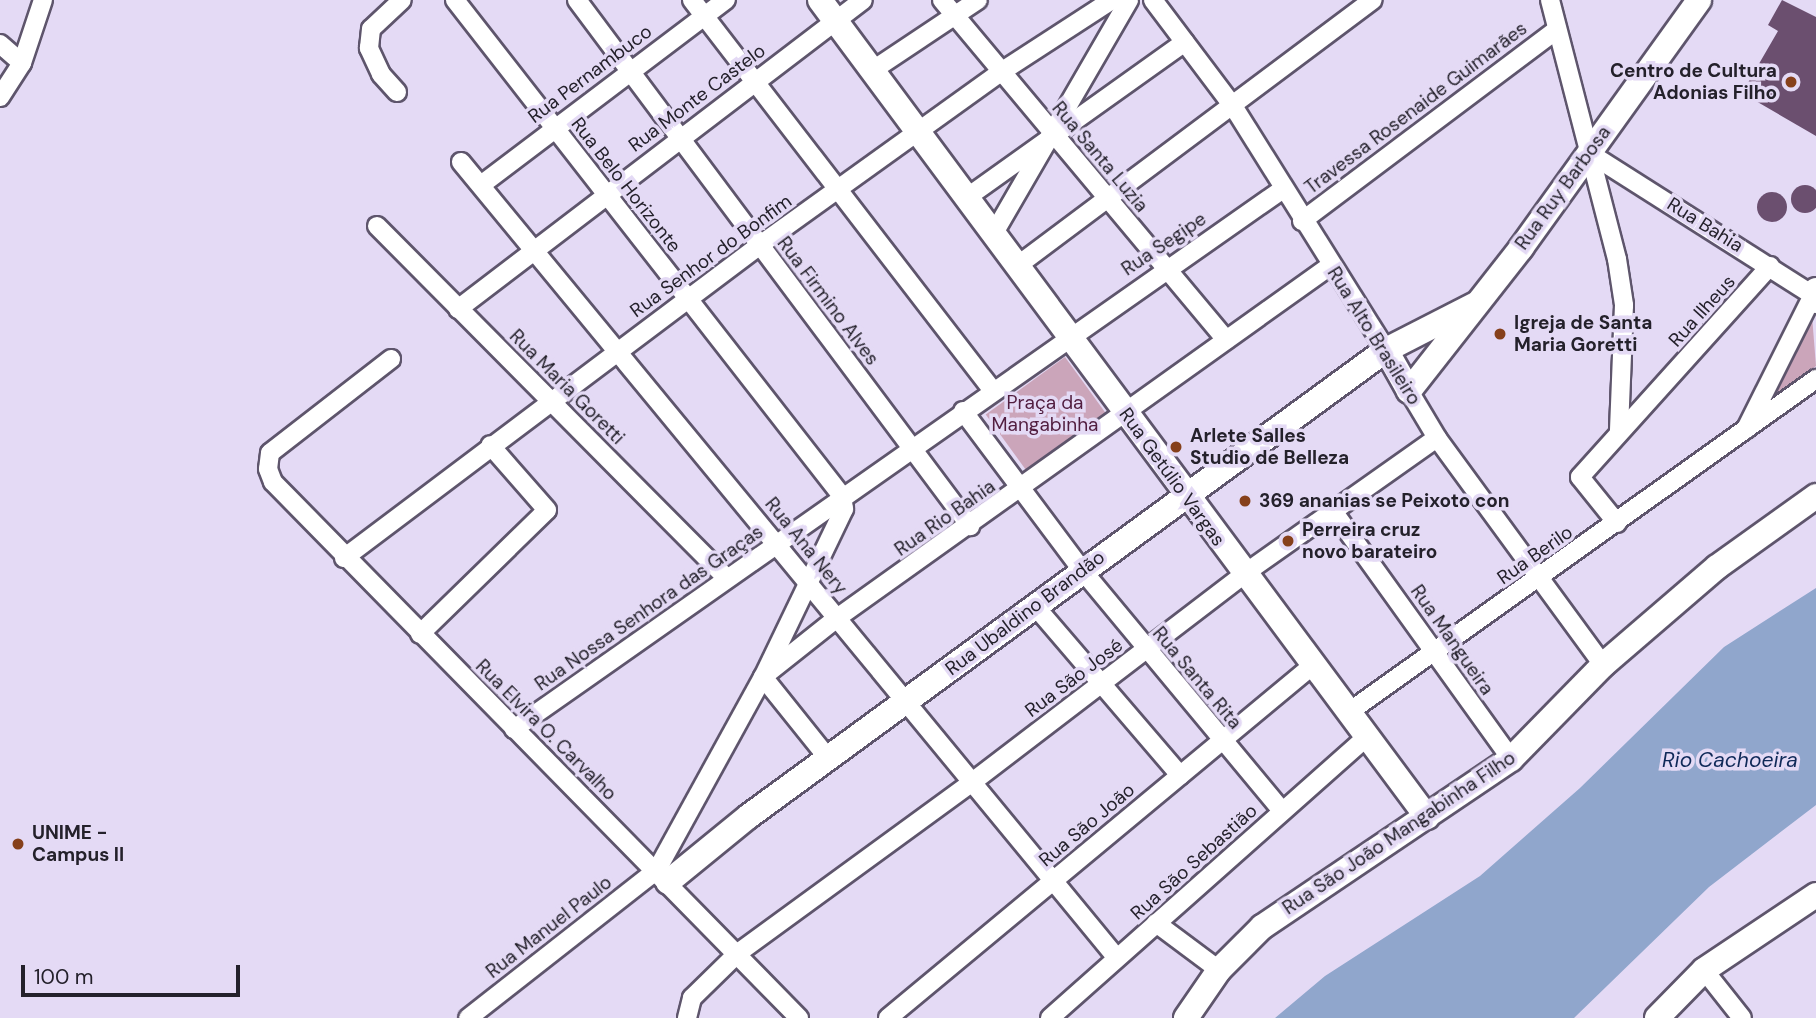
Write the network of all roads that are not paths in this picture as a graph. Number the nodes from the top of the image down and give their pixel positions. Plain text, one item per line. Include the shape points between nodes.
1 (43, 0) edge
2 (402, 0) edge
3 (455, 0) edge
4 (577, 0) edge
5 (692, 0) edge
6 (726, 0) edge
7 (820, 0) edge
8 (863, 0) edge
9 (942, 0) edge
10 (978, 0) edge
11 (1112, 0) edge
12 (1129, 0) edge
13 (1153, 0) edge
14 (1372, 0) edge
15 (1549, 0) edge
16 (1699, 0) edge
17 (704, 16) junction
18 (955, 16) junction
19 (836, 20) junction
20 (1556, 30) junction
21 (1185, 42) junction
22 (0, 44) edge
23 (22, 63) junction
24 (873, 70) junction
25 (630, 71) junction
26 (1002, 72) junction
27 (754, 81) junction
28 (397, 92) dead end
29 (0, 97) edge
30 (1233, 106) junction
31 (553, 126) junction
32 (920, 130) junction
33 (1054, 135) junction
34 (680, 139) junction
35 (1589, 153) junction
36 (461, 162) dead end
37 (481, 185) junction
38 (1283, 189) junction
39 (838, 190) junction
40 (606, 194) junction
41 (968, 196) junction
42 (1108, 199) junction
43 (1302, 221) junction
44 (377, 226) dead end
45 (994, 233) junction
46 (760, 245) junction
47 (534, 248) junction
48 (1330, 265) junction
49 (1017, 266) junction
50 (1770, 266) junction
51 (1166, 268) junction
52 (1815, 296) edge
53 (689, 298) junction
54 (1474, 305) junction
55 (458, 309) junction
56 (1069, 335) junction
57 (1226, 340) junction
58 (618, 349) junction
59 (1386, 350) junction
60 (391, 359) dead end
61 (1816, 379) edge
62 (992, 390) junction
63 (1409, 391) junction
64 (551, 398) junction
65 (963, 411) junction
66 (1126, 414) junction
67 (1619, 432) junction
68 (1744, 433) junction
69 (1437, 438) junction
70 (490, 445) junction
71 (911, 447) junction
72 (1024, 488) junction
73 (1186, 495) junction
74 (842, 496) junction
75 (1816, 496) edge
76 (1333, 511) junction
77 (1617, 523) junction
78 (970, 526) junction
79 (776, 543) junction
80 (344, 558) junction
81 (1082, 570) junction
82 (1244, 574) junction
83 (1540, 577) junction
84 (726, 578) junction
85 (810, 585) junction
86 (1035, 606) junction
87 (837, 618) junction
88 (420, 634) junction
89 (1146, 650) junction
90 (1435, 652) junction
91 (1313, 665) junction
92 (1603, 666) junction
93 (763, 677) junction
94 (1102, 681) junction
95 (905, 701) junction
96 (1349, 712) junction
97 (514, 729) junction
98 (1366, 737) junction
99 (1221, 741) junction
100 (828, 758) junction
101 (1511, 759) junction
102 (1180, 775) junction
103 (971, 783) junction
104 (1282, 811) junction
105 (1427, 817) junction
106 (662, 876) junction
107 (1053, 880) junction
108 (1816, 895) edge
109 (1156, 923) junction
110 (738, 953) junction
111 (1117, 958) junction
112 (1219, 970) junction
113 (1704, 970) junction
114 (468, 1018) edge
115 (687, 1018) edge
116 (799, 1018) edge
117 (888, 1018) edge
118 (1050, 1018) edge
119 (1186, 1018) edge
120 (1657, 1018) edge
121 (1742, 1018) edge

1 - 23 street
2 - 28 street via 371,29 369,48 377,68
3 - 31 street, Rua Belo Horizonte
4 - 25 street, Rua Firmino Alves
5 - 17 street
6 - 17 street, Rua Pernambuco
7 - 19 street, Rua Getúlio Vargas
8 - 19 street, Rua Monte Castelo
9 - 18 street, Rua Santa Luzia
10 - 18 street
11 - 26 street, Rua Senhor do Bonfim
12 - 33 street
13 - 21 street, Rua Alto Brasileiro
14 - 30 street
15 - 20 street
16 - 35 street, Rua Ruy Barbosa
17 - 25 street, Rua Pernambuco
17 - 27 street
18 - 24 street
18 - 26 street, Rua Santa Luzia
19 - 24 street, Rua Getúlio Vargas
19 - 27 street, Rua Monte Castelo
20 - 35 street
20 - 43 street, Travessa Rosenaide Guimarães
21 - 30 street, Rua Alto Brasileiro
21 - 33 street
22 - 23 street
23 - 29 street
24 - 32 street, Rua Getúlio Vargas
25 - 31 street, Rua Pernambuco
25 - 34 street, Rua Firmino Alves
26 - 32 street, Rua Senhor do Bonfim
26 - 33 street, Rua Santa Luzia
27 - 34 street, Rua Monte Castelo
27 - 39 street
30 - 38 street, Rua Alto Brasileiro
30 - 42 street
31 - 37 street, Rua Pernambuco
31 - 40 street, Rua Belo Horizonte
32 - 39 street, Rua Senhor do Bonfim
32 - 41 street, Rua Getúlio Vargas
33 - 41 street
33 - 42 street, Rua Santa Luzia
33 - 45 street
34 - 40 street, Rua Monte Castelo
34 - 46 street, Rua Firmino Alves
35 - 50 street, Rua Bahia
35 - 54 street, Rua Ruy Barbosa
35 - 67 street via 1608,219 1624,305
36 - 37 street, Rua Ana Nery
37 - 47 street, Rua Ana Nery
38 - 43 street, Rua Alto Brasileiro
38 - 51 street, Rua Segipe
39 - 46 street, Rua Senhor do Bonfim
39 - 62 street
40 - 47 street, Rua Monte Castelo
40 - 53 street, Rua Belo Horizonte
41 - 45 street, Rua Getúlio Vargas
42 - 49 street
42 - 51 street, Rua Santa Luzia
43 - 48 street, Rua Alto Brasileiro
44 - 55 street, Rua Maria Goretti
45 - 49 street, Rua Getúlio Vargas
46 - 53 street, Rua Senhor do Bonfim
46 - 71 street, Rua Firmino Alves
47 - 55 street, Rua Monte Castelo
47 - 58 street, Rua Ana Nery
48 - 57 street, Rua Rio Bahia
48 - 59 street, Rua Alto Brasileiro
49 - 56 street, Rua Getúlio Vargas
50 - 52 street, Rua Bahia
50 - 67 street, Rua Ilheus
51 - 56 street, Rua Segipe
51 - 57 street, Rua Santa Luzia
52 - 68 street, Rua Berilo
53 - 58 street, Rua Senhor do Bonfim
53 - 74 street, Rua Belo Horizonte
54 - 59 street, Rua Ruy Barbosa
54 - 63 street, Rua Ruy Barbosa
55 - 64 street, Rua Maria Goretti
56 - 62 street, Rua Nossa Senhora das Graças
56 - 66 street, Rua Getúlio Vargas
57 - 66 street, Rua Rio Bahia
58 - 64 street, Rua Senhor do Bonfim
58 - 79 street, Rua Ana Nery
59 - 63 street, Rua Alto Brasileiro
59 - 73 street, Rua Ubaldino Brandão
60 - 80 street, Rua Elvira O. Carvalho via 270,453 268,469 273,482
61 - 68 street, Rua Berilo
62 - 65 street, Rua Nossa Senhora das Graças
63 - 69 street, Rua Alto Brasileiro
64 - 70 street, Rua Senhor do Bonfim
64 - 84 street, Rua Maria Goretti
65 - 71 street, Rua Nossa Senhora das Graças
65 - 72 street, Rua Santa Rita
66 - 72 street, Rua Rio Bahia
66 - 73 street, Rua Getúlio Vargas
67 - 77 street, Rua Ilheus via 1580,477
68 - 77 street, Rua Berilo
69 - 76 street, Rua São José
69 - 83 street, Rua Alto Brasileiro
70 - 80 street, Rua Senhor do Bonfim
70 - 88 street via 547,510
71 - 74 street, Rua Nossa Senhora das Graças
71 - 78 street, Rua Firmino Alves
72 - 78 street, Rua Rio Bahia
72 - 81 street, Rua Santa Rita
73 - 81 street, Rua Ubaldino Brandão
73 - 82 street, Rua Getúlio Vargas
74 - 79 street, Rua Nossa Senhora das Graças
74 - 85 street via 842,517
75 - 92 street, Rua São João Mangabinha Filho via 1717,567
76 - 82 street, Rua São José
76 - 90 street, Rua Mangueira
77 - 83 street, Rua Berilo
78 - 87 street, Rua Rio Bahia
79 - 84 street, Rua Nossa Senhora das Graças
79 - 85 street, Rua Ana Nery
80 - 88 street, Rua Elvira O. Carvalho
81 - 86 street, Rua Ubaldino Brandão
81 - 89 street, Rua Santa Rita
82 - 89 street, Rua São José
82 - 91 street, Rua Getúlio Vargas
83 - 90 street, Rua Berilo
83 - 92 street, Rua Alto Brasileiro
84 - 97 street, Rua Nossa Senhora das Graças
85 - 87 street, Rua Ana Nery
85 - 93 street
86 - 94 street
86 - 95 street, Rua Ubaldino Brandão
87 - 93 street, Rua Rio Bahia
87 - 95 street, Rua Ana Nery
88 - 97 street, Rua Elvira O. Carvalho
89 - 94 street, Rua São José
89 - 99 street, Rua Santa Rita
90 - 96 street, Rua Berilo
90 - 101 street, Rua Mangueira
91 - 96 street, Rua Getúlio Vargas
91 - 99 street, Rua São João
92 - 101 street, Rua São João Mangabinha Filho
93 - 100 street
93 - 106 street, Rua Rio Bahia
94 - 102 street
94 - 103 street, Rua São José
95 - 100 street, Rua Ubaldino Brandão
95 - 103 street, Rua Ana Nery
96 - 98 street, Rua Getúlio Vargas
97 - 106 street, Rua Elvira O. Carvalho
98 - 104 street, Rua São Sebastião
98 - 105 street, Rua Getúlio Vargas
99 - 102 street, Rua São João
99 - 104 street, Rua Santa Rita
100 - 106 street, Rua Ubaldino Brandão
101 - 105 street, Rua São João Mangabinha Filho
102 - 107 street, Rua São João
103 - 107 street, Rua Ana Nery
103 - 110 street, Rua São José
104 - 109 street, Rua São Sebastião
105 - 112 street, Rua São João Mangabinha Filho via 1262,927
106 - 110 street, Rua Elvira O. Carvalho
106 - 114 street, Rua Manuel Paulo
107 - 111 street, Rua Ana Nery
107 - 117 street, Rua São João
108 - 113 street
109 - 111 street, Rua São Sebastião
109 - 112 street
110 - 115 street, Rua São José via 692,998
110 - 116 street, Rua Elvira O. Carvalho
111 - 118 street, Rua São Sebastião
112 - 119 street, Rua São João Mangabinha Filho
113 - 120 street
113 - 121 street

